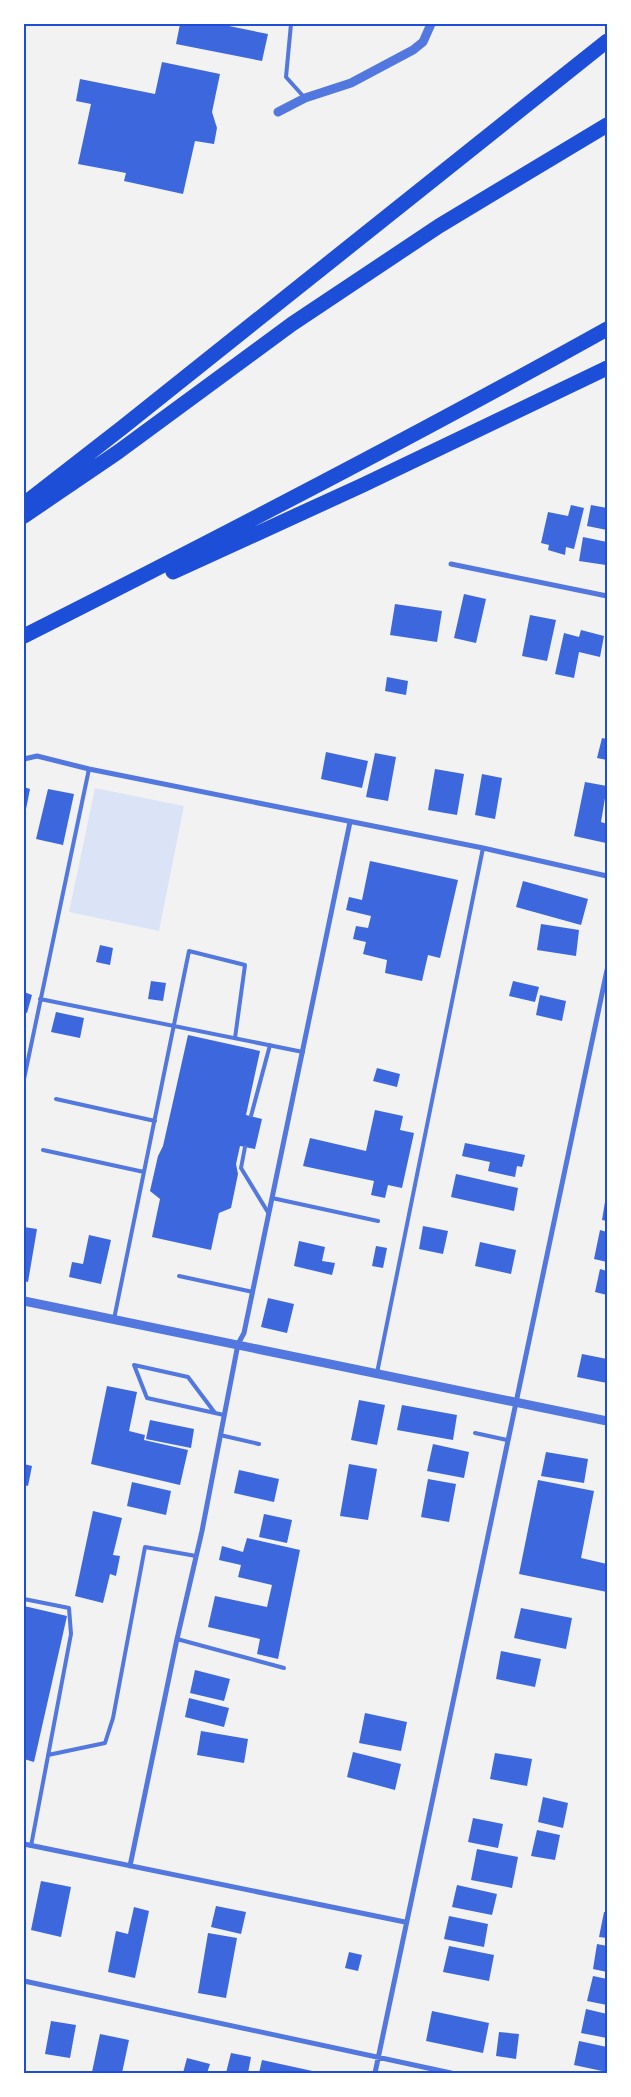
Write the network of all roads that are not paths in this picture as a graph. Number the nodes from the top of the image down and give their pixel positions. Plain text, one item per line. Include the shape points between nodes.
1 (291, 24) edge
2 (431, 24) edge
3 (607, 41) edge
4 (304, 98) junction
5 (278, 112) dead end
6 (607, 125) edge
7 (607, 329) edge
8 (607, 368) edge
9 (24, 504) edge
10 (24, 516) edge
11 (451, 564) dead end
12 (607, 596) edge
13 (24, 636) edge
14 (24, 640) edge
15 (24, 759) edge
16 (89, 768) junction
17 (350, 822) junction
18 (483, 848) junction
19 (607, 876) edge
20 (607, 970) edge
21 (40, 999) junction
22 (174, 1026) junction
23 (235, 1038) junction
24 (270, 1045) junction
25 (303, 1052) junction
26 (24, 1079) edge
27 (56, 1099) dead end
28 (251, 1116) dead end
29 (155, 1121) junction
30 (245, 1147) dead end
31 (43, 1150) dead end
32 (144, 1172) junction
33 (272, 1198) junction
34 (269, 1214) junction
35 (378, 1221) dead end
36 (180, 1276) dead end
37 (253, 1292) junction
38 (24, 1301) edge
39 (114, 1319) junction
40 (238, 1344) junction
41 (376, 1373) junction
42 (516, 1401) junction
43 (215, 1413) junction
44 (224, 1415) junction
45 (607, 1420) edge
46 (475, 1433) dead end
47 (220, 1435) junction
48 (507, 1440) junction
49 (259, 1444) dead end
50 (196, 1556) junction
51 (24, 1599) edge
52 (176, 1639) junction
53 (284, 1668) dead end
54 (48, 1755) junction
55 (24, 1844) edge
56 (31, 1846) junction
57 (130, 1866) junction
58 (405, 1922) junction
59 (24, 1982) edge
60 (378, 2058) junction
61 (375, 2073) edge
62 (451, 2073) edge

1 - 4 lane via 286,77
2 - 4 street via 423,42 413,50 350,83
3 - 9 highway
4 - 5 street
6 - 10 highway via 439,226 332,297
7 - 13 highway via 367,460
8 - 14 highway via 363,485
11 - 12 street
15 - 16 street via 38,756
16 - 17 street
16 - 21 lane
17 - 18 street
17 - 25 street
18 - 19 street
18 - 41 lane
20 - 42 street
21 - 22 lane
21 - 26 lane
22 - 23 lane
22 - 23 lane via 189,951 246,964
22 - 29 lane
23 - 24 lane
24 - 25 lane
24 - 28 lane
25 - 33 street
27 - 29 lane
29 - 32 lane
30 - 34 lane via 241,1168
31 - 32 lane
32 - 39 lane
33 - 34 street
33 - 35 lane
34 - 37 street
36 - 37 lane
37 - 40 street via 244,1333
38 - 39 street
39 - 40 street
40 - 41 street
40 - 44 street
41 - 42 street
42 - 45 street
42 - 48 street
43 - 43 lane via 147,1398 134,1365 188,1377
43 - 44 lane
44 - 47 street
46 - 48 lane
47 - 49 lane
47 - 50 street
48 - 58 street
50 - 52 street
50 - 54 lane via 145,1547 113,1718 105,1743
51 - 54 lane via 69,1608 71,1634
52 - 53 lane
52 - 57 street
54 - 56 lane
55 - 56 street
56 - 57 street
57 - 58 street
58 - 60 street
59 - 60 street
60 - 61 street
60 - 62 street

